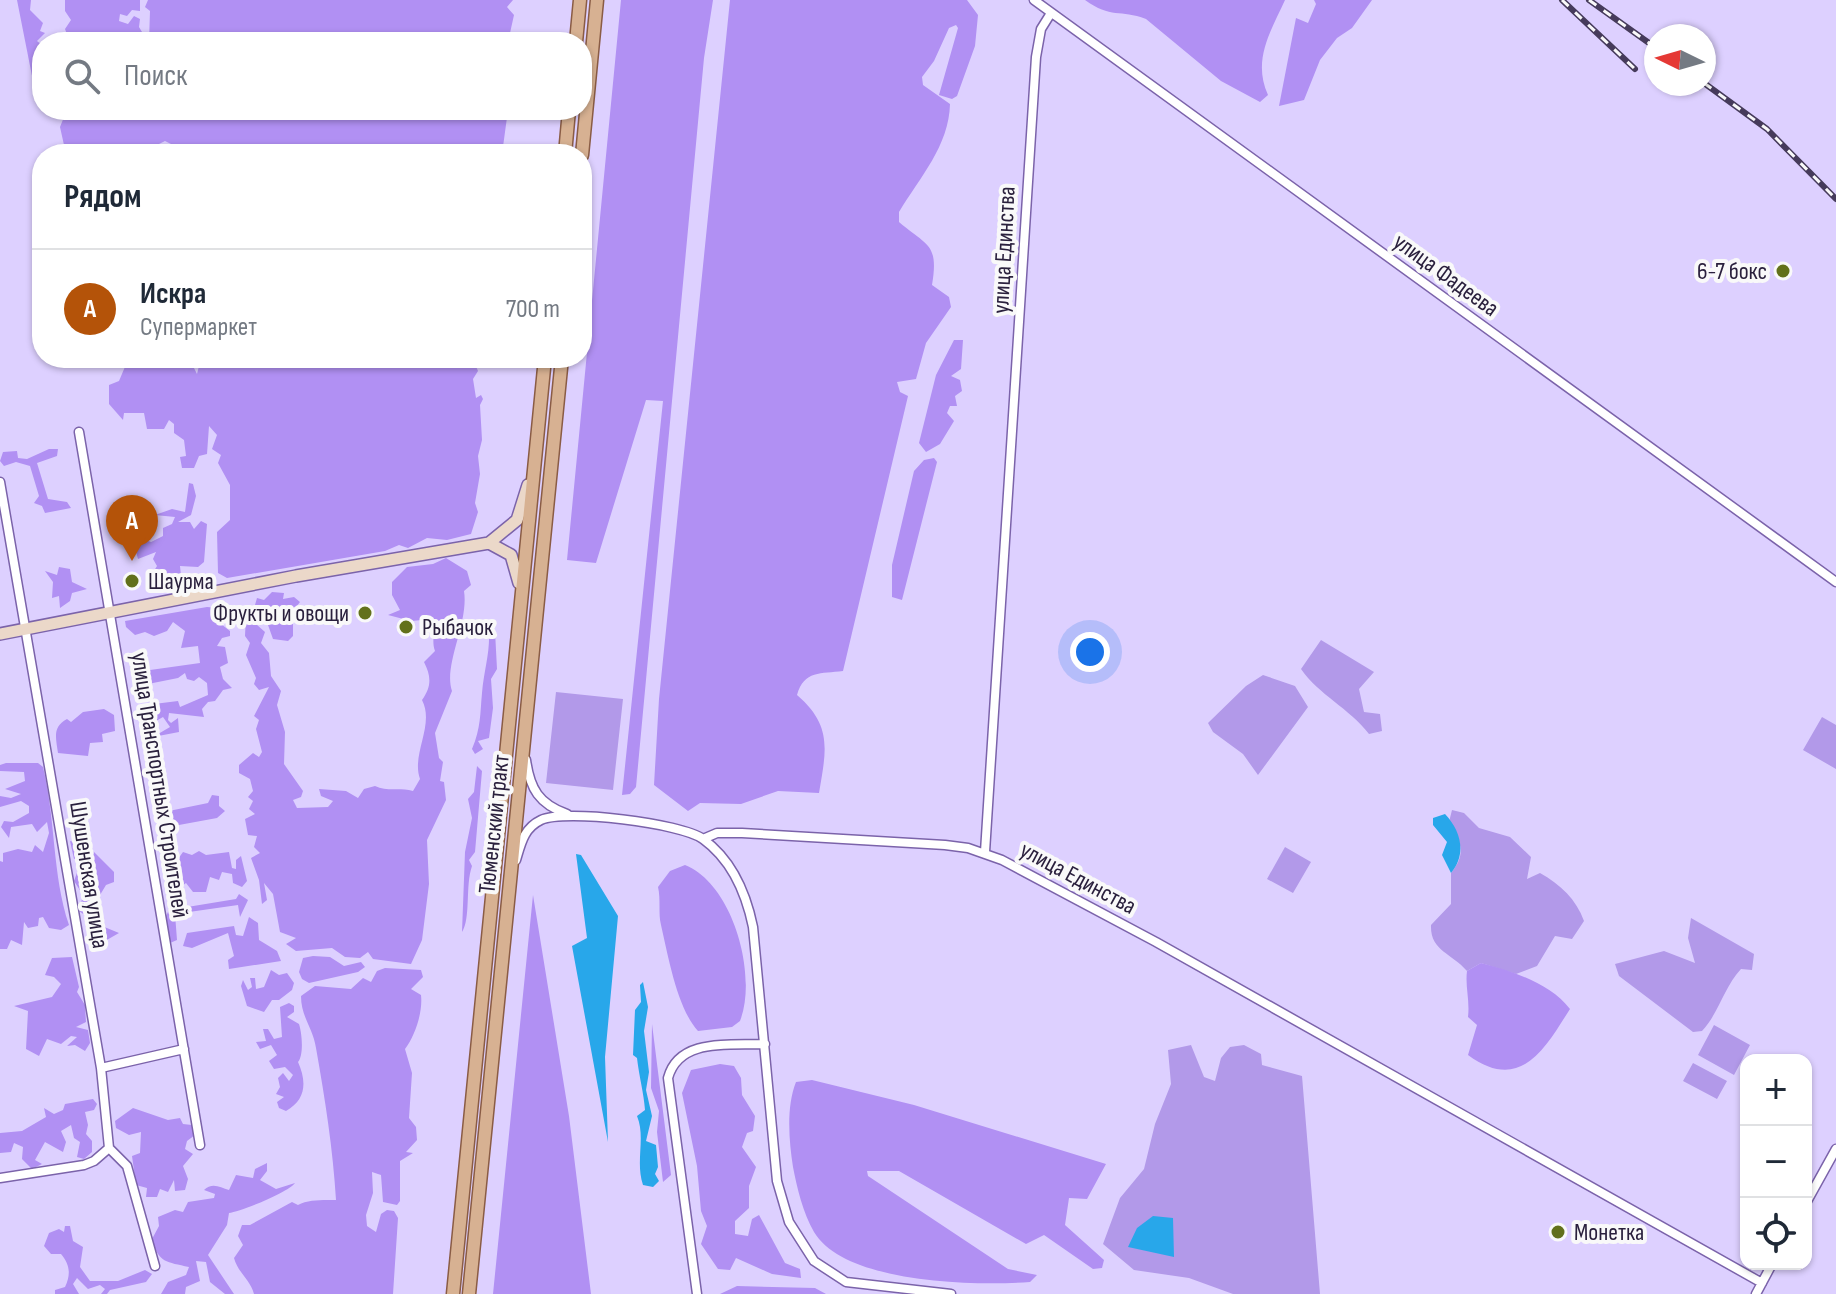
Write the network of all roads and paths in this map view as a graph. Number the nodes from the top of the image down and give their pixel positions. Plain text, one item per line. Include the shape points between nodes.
1 (580, 0) edge
2 (597, 0) edge
3 (1034, 0) edge
4 (1051, 13) junction
5 (577, 32) edge
6 (592, 52) edge
7 (568, 120) edge
8 (585, 120) edge
9 (566, 144) edge
10 (583, 144) edge
11 (544, 368) edge
12 (561, 368) edge
13 (79, 432) dead end
14 (536, 444) junction
15 (0, 482) edge
16 (489, 543) junction
17 (1836, 582) edge
18 (521, 605) junction
19 (111, 614) junction
20 (27, 629) junction
21 (0, 634) edge
22 (524, 740) junction
23 (572, 816) junction
24 (703, 839) junction
25 (985, 852) junction
26 (510, 883) junction
27 (765, 1044) junction
28 (184, 1049) junction
29 (101, 1068) junction
30 (200, 1145) dead end
31 (109, 1148) junction
32 (1836, 1149) edge
33 (0, 1178) edge
34 (1809, 1198) edge
35 (155, 1266) dead end
36 (1769, 1270) edge
37 (1762, 1283) junction
38 (453, 1294) edge
39 (469, 1294) edge
40 (697, 1294) edge
41 (951, 1294) edge
42 (1756, 1294) edge

1 - 5 main road
2 - 6 main road
3 - 4 street, улица Фадеева
4 - 17 street, улица Фадеева
4 - 25 street, улица Единства via 1041,29 1036,57
7 - 9 main road
8 - 10 main road
11 - 14 main road, Тюменский тракт
12 - 22 main road, Тюменский тракт
13 - 19 street, улица Транспортных Строителей
14 - 16 street via 521,512 512,527
14 - 18 main road, Тюменский тракт
15 - 20 street, Шушенская улица
16 - 18 street via 506,550 515,562
16 - 19 street
18 - 38 main road, Тюменский тракт
19 - 20 street
19 - 28 street, улица Транспортных Строителей
20 - 21 street
20 - 29 street, Шушенская улица
22 - 23 street via 535,794 546,806
22 - 26 main road, Тюменский тракт
23 - 24 street via 666,825
23 - 26 street via 545,818 527,830
24 - 25 street via 742,833
24 - 27 street via 728,865 750,911
25 - 37 street, улица Единства via 1156,942
26 - 39 main road, Тюменский тракт
27 - 40 street via 695,1049 679,1057 670,1070
27 - 41 street via 780,1194 805,1250 823,1270 846,1282
28 - 29 street
28 - 30 street, улица Транспортных Строителей
29 - 31 street, Шушенская улица
31 - 33 street via 84,1165
31 - 35 street, Шушенская улица via 127,1166
32 - 34 street
36 - 37 street
37 - 42 street

